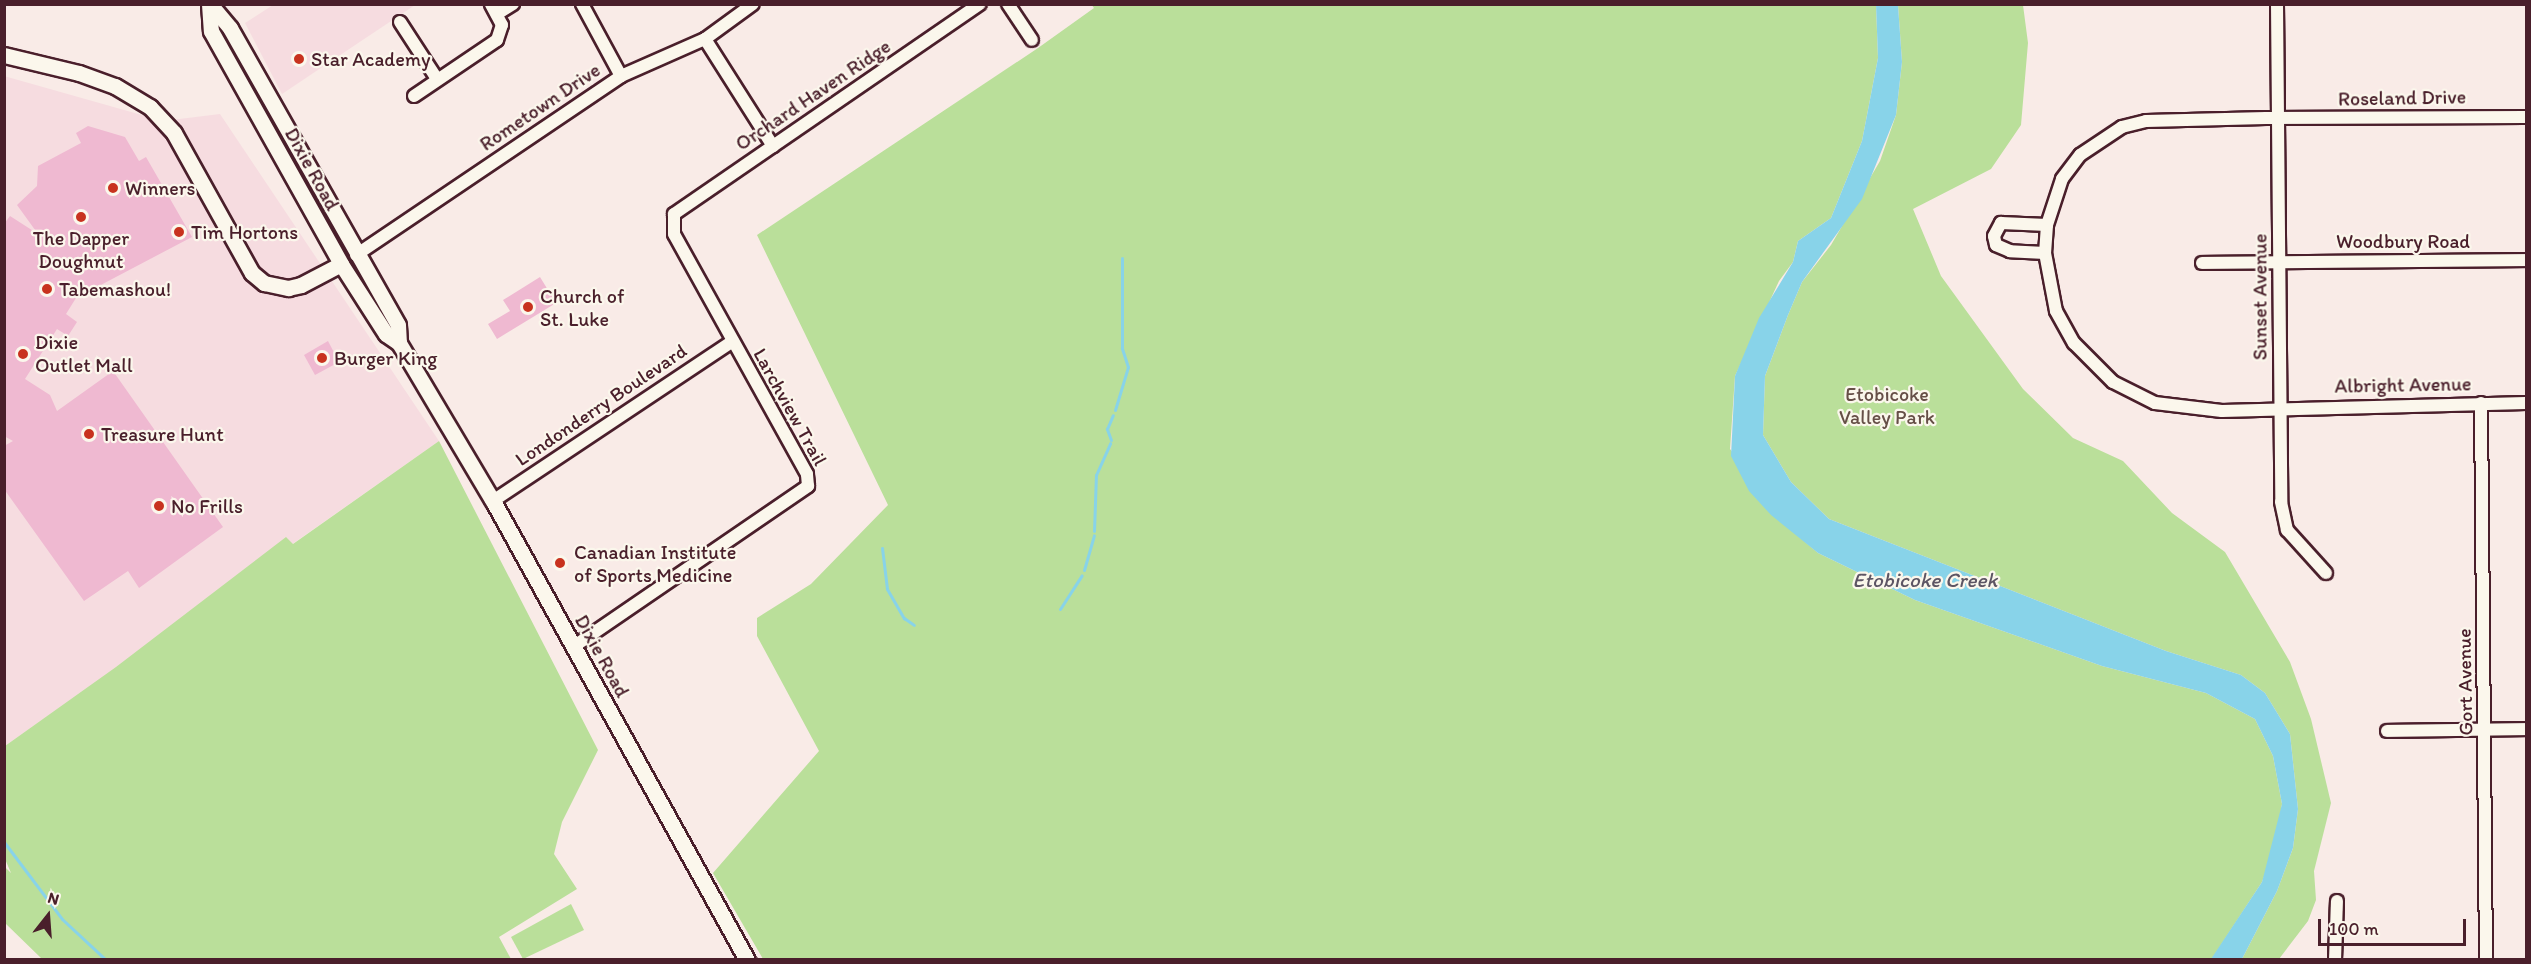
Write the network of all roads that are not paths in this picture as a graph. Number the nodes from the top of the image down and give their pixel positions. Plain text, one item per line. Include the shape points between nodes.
1 (209, 4) edge
2 (513, 4) edge
3 (582, 4) edge
4 (753, 4) edge
5 (980, 4) edge
6 (1008, 4) edge
7 (2277, 4) edge
8 (494, 9) edge
9 (400, 22) dead end
10 (705, 39) junction
11 (1032, 39) dead end
12 (4, 55) edge
13 (621, 76) junction
14 (438, 79) junction
15 (414, 96) dead end
16 (2526, 117) edge
17 (2279, 118) junction
18 (773, 146) junction
19 (672, 220) joint
20 (2047, 225) junction
21 (2045, 253) junction
22 (356, 255) junction
23 (2526, 260) edge
24 (2280, 261) junction
25 (2202, 263) dead end
26 (341, 264) junction
27 (731, 342) junction
28 (399, 343) junction
29 (2481, 403) junction
30 (2526, 404) edge
31 (2280, 406) junction
32 (493, 501) junction
33 (2326, 573) dead end
34 (573, 647) junction
35 (2485, 729) junction
36 (2526, 729) edge
37 (2386, 731) dead end
38 (2337, 901) dead end
39 (747, 960) edge
40 (2335, 960) edge
41 (2486, 960) edge

1 - 22 main road, Dixie Road via 230,28
1 - 26 main road, Dixie Road via 211,32
2 - 8 street
3 - 13 street
4 - 10 street, Rometown Drive
5 - 18 street, Orchard Haven Ridge
6 - 11 street
7 - 17 street, Sunset Avenue
8 - 14 street via 502,28 497,40
9 - 14 street
10 - 13 street, Rometown Drive
10 - 18 street
12 - 26 main road via 88,76 150,107 174,134 252,273 264,283 301,285
13 - 22 street, Rometown Drive
14 - 15 street
16 - 17 street, Roseland Drive
17 - 20 street, Roseland Drive via 2146,121 2122,127 2080,155 2062,179
17 - 24 street, Sunset Avenue
18 - 19 street, Orchard Haven Ridge via 681,207
19 - 27 street, Larchview Trail via 675,234
20 - 21 street, Roseland Drive
20 - 21 street via 2001,223 1994,236 1996,245 2010,251
21 - 31 street, Albright Avenue via 2056,311 2093,366 2113,382 2136,396 2178,409 2266,411
22 - 28 main road, Dixie Road via 398,325
23 - 24 street, Woodbury Road
24 - 25 street, Woodbury Road
24 - 31 street, Sunset Avenue
26 - 28 main road, Dixie Road via 386,334
27 - 32 street, Londonderry Boulevard
27 - 34 street, Larchview Trail via 807,474 807,489
28 - 32 main road, Dixie Road
29 - 30 street, Albright Avenue
29 - 31 street, Albright Avenue
29 - 35 street, Gort Avenue
31 - 33 street, Sunset Avenue via 2284,519 2297,544
32 - 34 main road, Dixie Road
34 - 39 main road, Dixie Road
35 - 36 street
35 - 37 street
35 - 41 street, Gort Avenue
38 - 40 street

